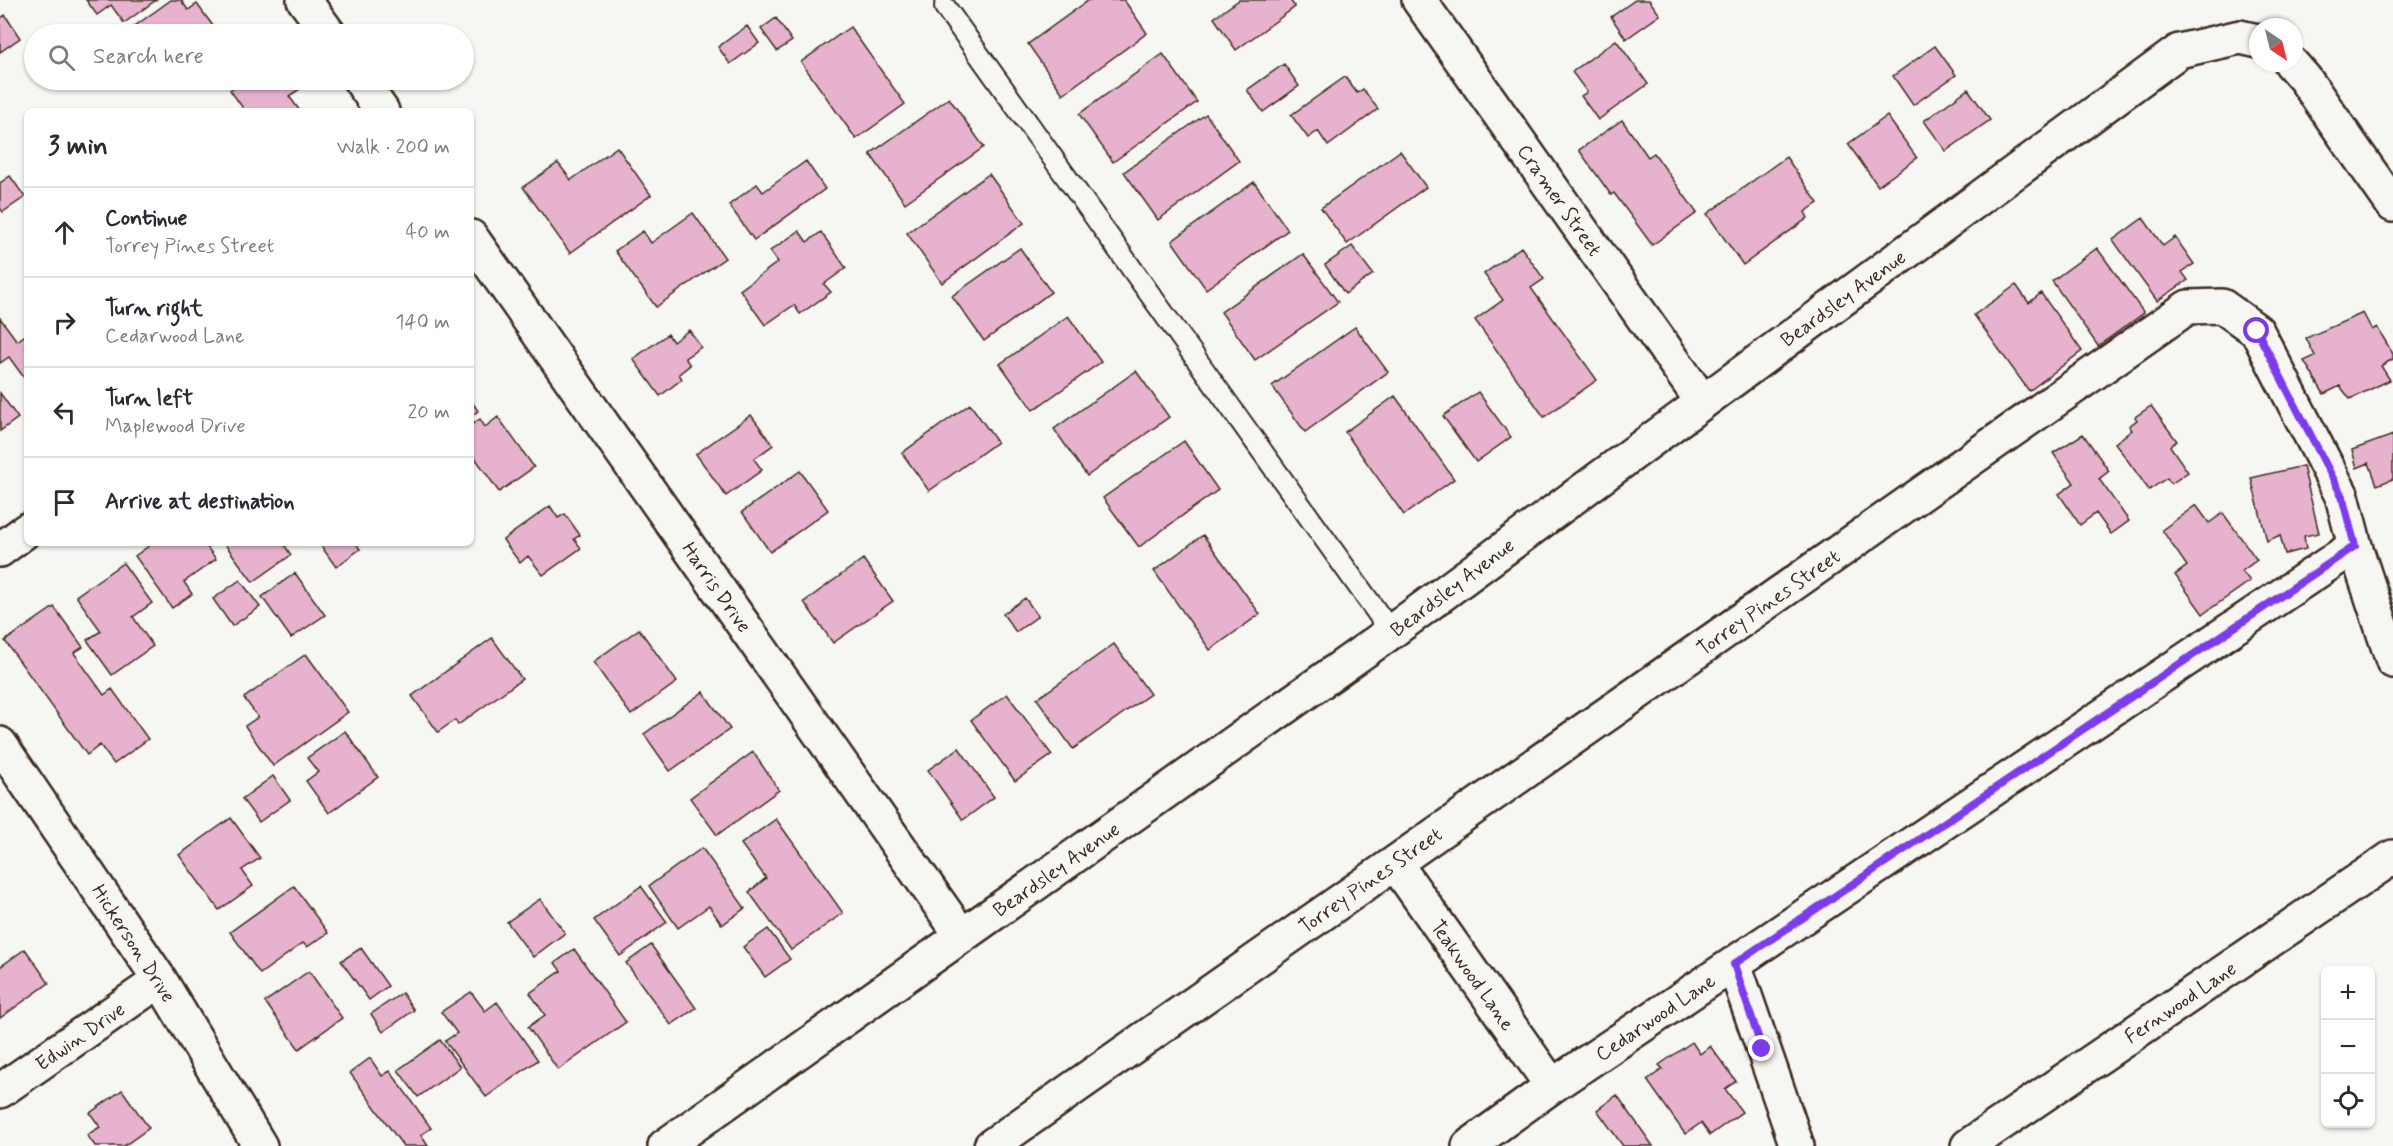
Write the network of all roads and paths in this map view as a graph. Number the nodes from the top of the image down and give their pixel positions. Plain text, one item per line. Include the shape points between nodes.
1 (304, 0) edge
2 (1419, 0) edge
3 (945, 7) dead end
4 (322, 24) edge
5 (2249, 39) edge
6 (2298, 72) edge
7 (367, 90) edge
8 (380, 108) edge
9 (2393, 205) edge
10 (474, 241) edge
11 (1702, 401) junction
12 (24, 532) edge
13 (2355, 546) junction
14 (0, 550) edge
15 (1391, 632) junction
16 (2393, 661) edge
17 (0, 744) edge
18 (2393, 857) edge
19 (1395, 863) junction
20 (962, 936) junction
21 (1734, 964) junction
22 (160, 980) junction
23 (1552, 1086) junction
24 (0, 1091) edge
25 (260, 1146) edge
26 (665, 1146) edge
27 (991, 1146) edge
28 (1469, 1146) edge
29 (1797, 1146) edge
30 (1968, 1146) edge

1 - 4 street
2 - 11 street, Cramer Street
3 - 15 lane
5 - 11 street, Beardsley Avenue via 2179,51
6 - 9 street
7 - 8 street
10 - 20 street, Harris Drive
11 - 15 street, Beardsley Avenue
12 - 14 street
13 - 16 street, Torrey Pines Street
13 - 19 street, Torrey Pines Street via 2342,496 2257,331 2222,306 2188,308
13 - 21 street, Cedarwood Lane
15 - 20 street, Beardsley Avenue
17 - 22 street, Hickerson Drive
18 - 30 street, Fernwood Lane
19 - 23 street, Teakwood Lane
19 - 27 street, Torrey Pines Street
20 - 26 street, Beardsley Avenue
21 - 23 street, Cedarwood Lane
21 - 29 street
22 - 24 street, Edwin Drive
22 - 25 street, Hickerson Drive
23 - 28 street, Cedarwood Lane

